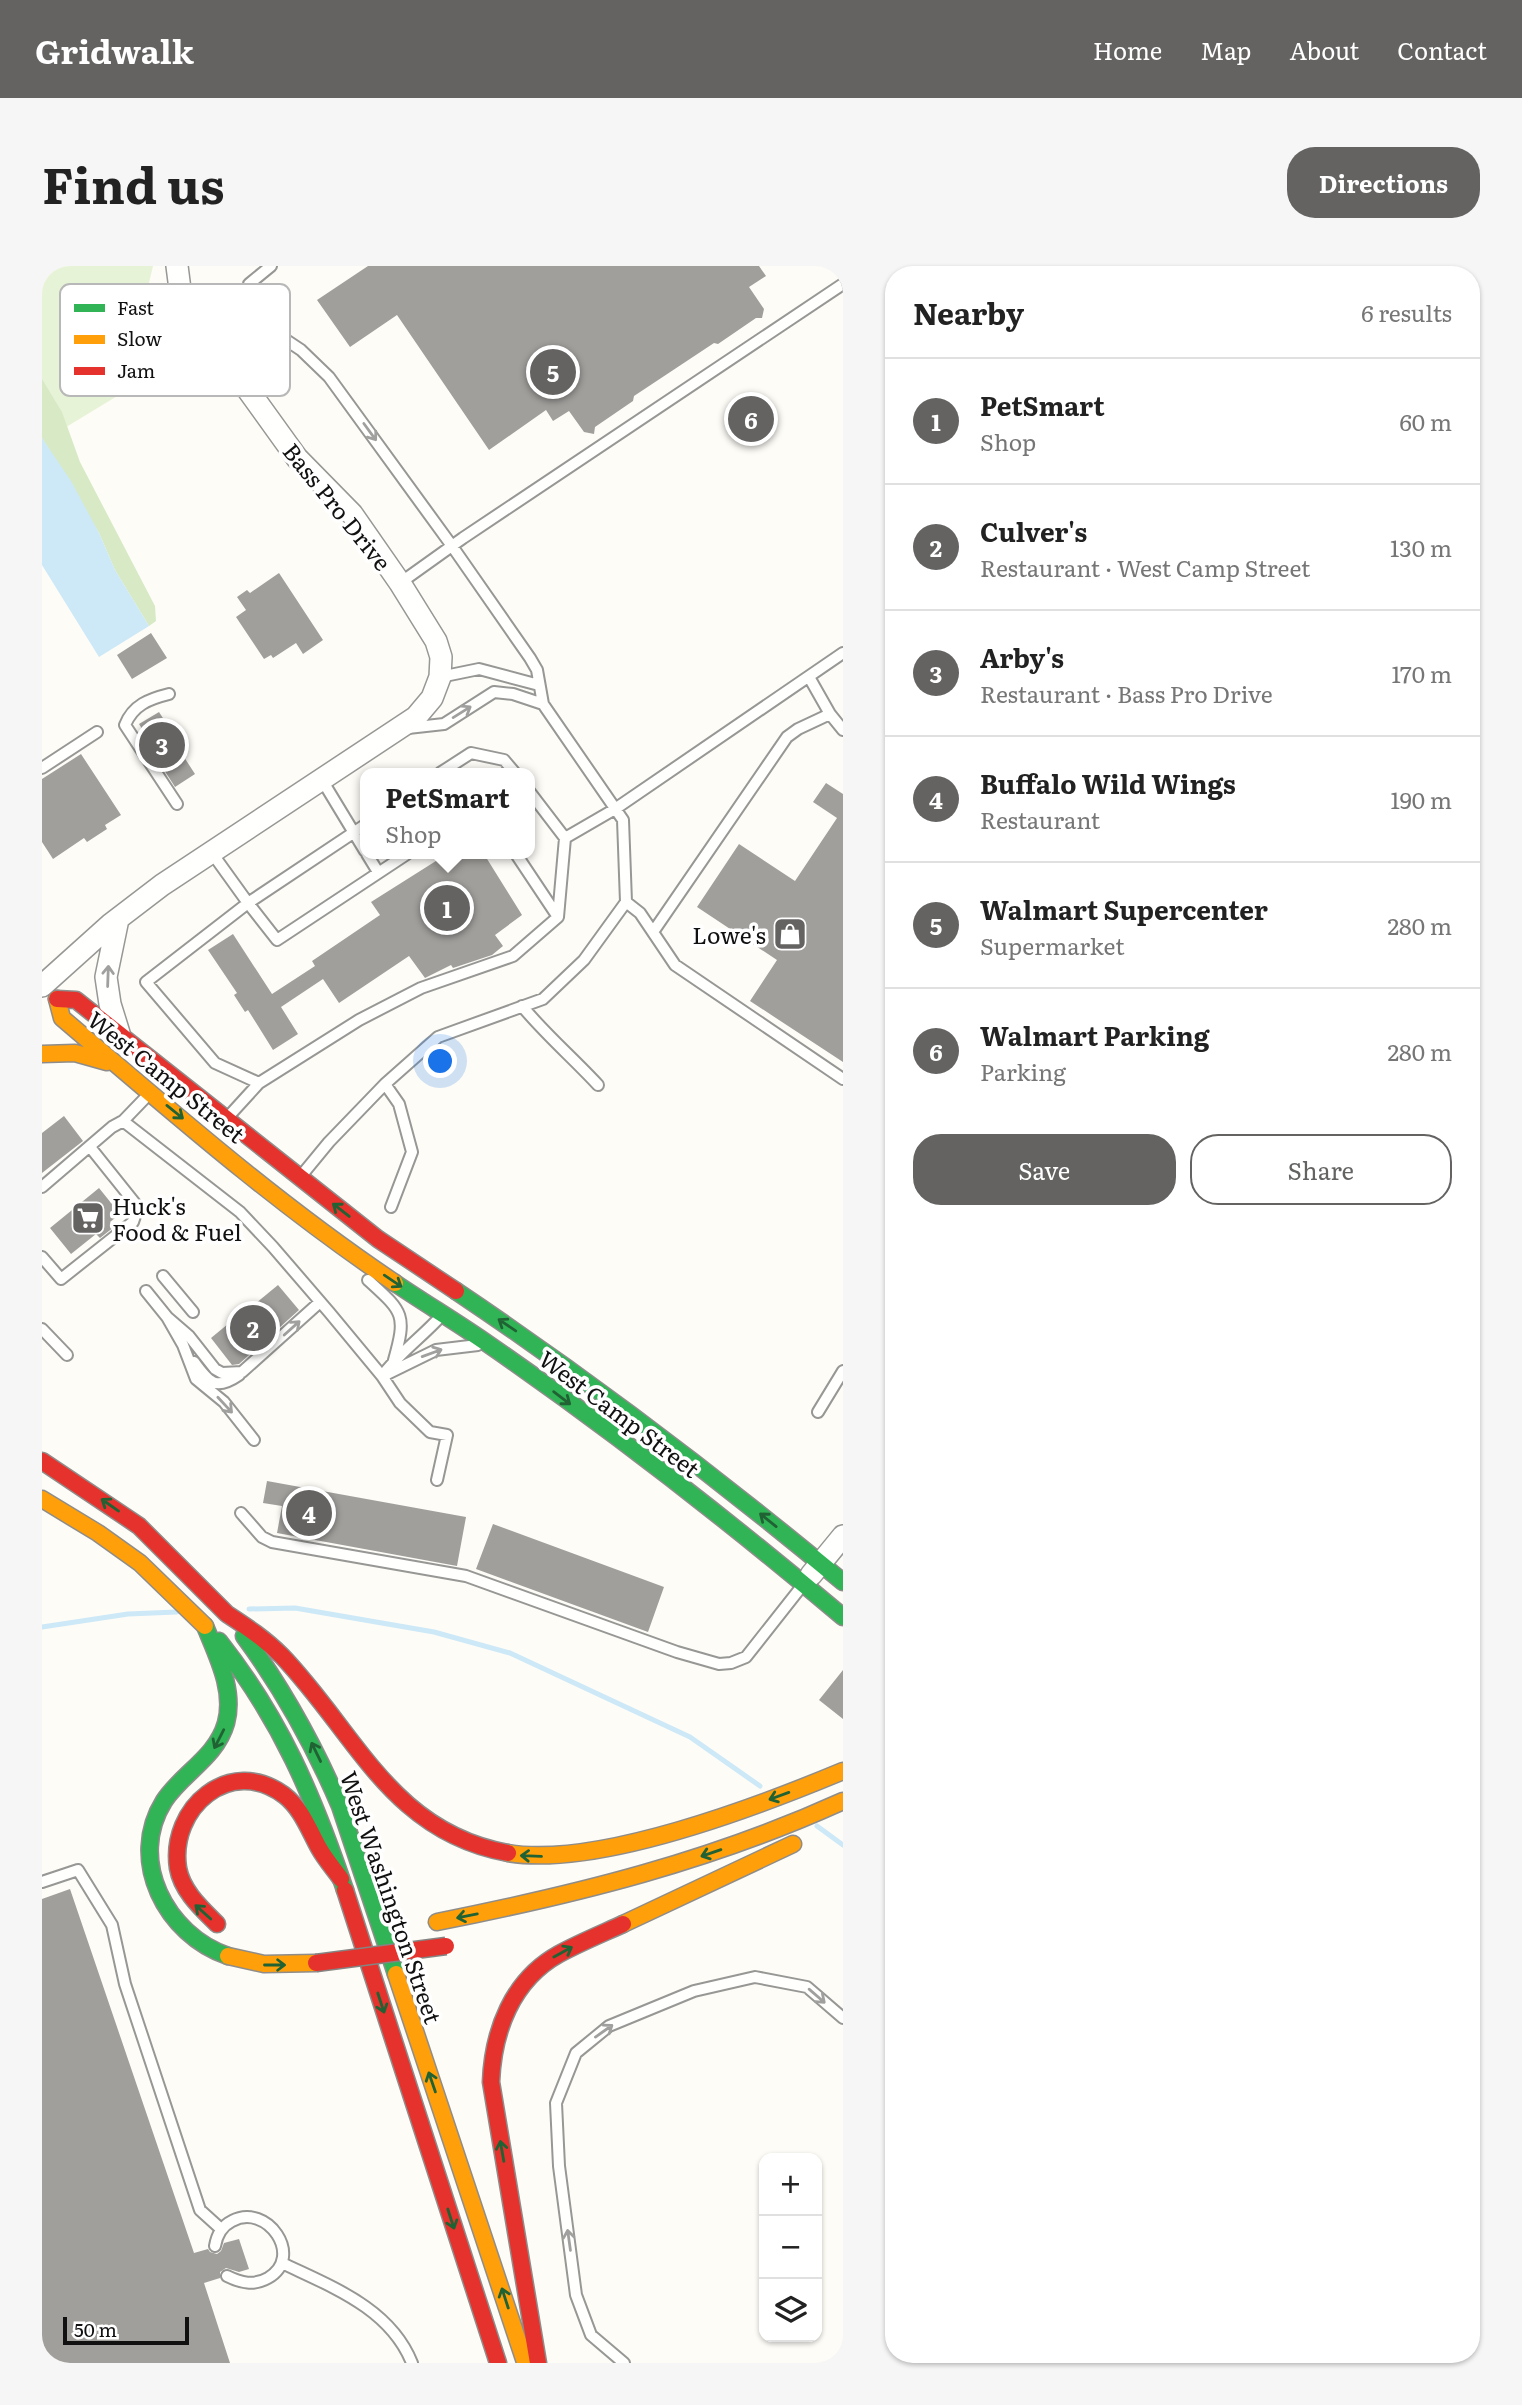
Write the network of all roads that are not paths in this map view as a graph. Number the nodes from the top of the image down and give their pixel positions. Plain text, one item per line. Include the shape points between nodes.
1 (177, 266) edge
2 (271, 266) edge
3 (179, 284) edge
4 (249, 284) edge
5 (843, 284) edge
6 (290, 342) edge
7 (252, 396) edge
8 (452, 546) junction
9 (400, 583) junction
10 (843, 653) edge
11 (440, 677) junction
12 (809, 677) junction
13 (538, 685) junction
14 (169, 694) dead end
15 (543, 704) junction
16 (830, 713) junction
17 (398, 729) junction
18 (843, 730) edge
19 (97, 732) dead end
20 (42, 768) edge
21 (448, 768) edge
22 (511, 768) edge
23 (322, 780) junction
24 (535, 799) edge
25 (177, 804) dead end
26 (615, 809) junction
27 (360, 828) edge
28 (353, 832) junction
29 (565, 838) junction
30 (360, 843) edge
31 (212, 853) junction
32 (371, 859) edge
33 (399, 859) edge
34 (519, 859) edge
35 (379, 872) junction
36 (626, 902) junction
37 (248, 903) junction
38 (558, 917) junction
39 (118, 919) junction
40 (653, 932) junction
41 (47, 991) edge
42 (522, 1006) junction
43 (119, 1034) junction
44 (42, 1054) edge
45 (121, 1068) junction
46 (843, 1079) edge
47 (259, 1083) junction
48 (385, 1084) junction
49 (598, 1085) dead end
50 (151, 1092) junction
51 (226, 1119) junction
52 (123, 1121) junction
53 (90, 1147) junction
54 (299, 1178) junction
55 (42, 1187) edge
56 (391, 1207) dead end
57 (327, 1234) junction
58 (42, 1257) edge
59 (163, 1276) dead end
60 (146, 1291) dead end
61 (457, 1292) junction
62 (320, 1302) junction
63 (193, 1312) dead end
64 (442, 1314) junction
65 (167, 1317) junction
66 (42, 1329) edge
67 (487, 1344) junction
68 (183, 1345) junction
69 (66, 1355) dead end
70 (394, 1360) junction
71 (843, 1371) edge
72 (242, 1372) junction
73 (382, 1376) junction
74 (818, 1412) dead end
75 (254, 1440) dead end
76 (42, 1461) edge
77 (437, 1480) dead end
78 (42, 1499) edge
79 (241, 1513) dead end
80 (843, 1536) edge
81 (821, 1563) junction
82 (843, 1582) edge
83 (804, 1584) junction
84 (227, 1615) junction
85 (843, 1617) edge
86 (205, 1626) junction
87 (843, 1771) edge
88 (843, 1801) edge
89 (801, 1840) dead end
90 (341, 1879) junction
91 (42, 1882) edge
92 (680, 1890) junction
93 (649, 1895) dead end
94 (419, 1925) dead end
95 (396, 1928) dead end
96 (233, 1933) dead end
97 (347, 1934) dead end
98 (466, 1942) dead end
99 (843, 2018) edge
100 (221, 2229) junction
101 (215, 2246) dead end
102 (282, 2263) junction
103 (228, 2276) dead end
104 (412, 2363) edge
105 (498, 2363) edge
106 (526, 2363) edge
107 (538, 2363) edge
108 (624, 2363) edge

1 - 3 street, Bass Pro Drive
2 -> 4 lane
5 - 8 lane
6 -> 8 lane via 329,377
7 - 9 street, Bass Pro Drive via 297,458 352,514
8 - 9 lane
8 - 13 lane via 530,658
9 - 11 street, Bass Pro Drive via 436,641
10 - 12 lane
11 - 13 lane via 479,669
11 - 17 street via 432,698
12 - 16 lane
12 - 26 lane
13 - 15 lane
14 - 25 lane via 130,712 125,725
17 -> 15 lane via 444,724 494,692
15 - 26 lane
16 - 18 lane
16 - 40 lane via 786,737
17 - 23 street
19 - 20 lane
21 - 22 lane via 471,753 505,760
23 - 28 lane
23 - 31 street
24 - 29 lane
26 - 29 lane
26 - 36 lane via 623,820
27 - 28 lane
28 - 30 lane
28 - 37 lane
29 - 38 lane
31 - 37 lane
31 - 39 street
32 - 35 lane
33 - 35 lane
34 - 38 lane
35 - 37 lane via 277,940
36 - 40 lane
36 - 42 lane via 584,960 543,999
37 - 47 lane via 146,982 215,1063
38 - 47 lane via 513,956 421,988 359,1020
39 - 41 street
43 -> 39 street via 106,977
40 - 46 lane via 676,965
41 - 43 main road, West Camp Street via 76,1000
41 - 45 main road, West Camp Street via 62,1018
42 - 48 lane via 438,1037
42 - 49 lane
43 - 51 main road, West Camp Street
44 - 45 main road via 82,1054
45 - 50 main road, West Camp Street
47 - 51 lane
48 - 54 lane
48 - 56 lane via 399,1104 412,1152
50 - 52 lane
50 -> 57 main road, West Camp Street
51 - 54 main road, West Camp Street
52 - 53 lane
52 - 62 lane via 240,1212
53 - 55 lane
53 - 58 lane via 138,1207 133,1222 61,1279
61 -> 54 main road, West Camp Street
57 -> 64 main road, West Camp Street
57 - 70 lane via 334,1249 385,1295 400,1315 403,1328
59 - 63 lane
60 - 65 lane
61 - 64 lane
81 -> 61 main road, West Camp Street via 628,1412
72 -> 62 lane
62 - 73 lane
64 - 67 main road, West Camp Street
64 - 70 lane
65 - 68 lane
65 - 72 lane via 215,1369
66 - 69 lane
73 -> 67 lane via 436,1350
67 -> 83 main road, West Camp Street via 681,1486
68 - 72 lane via 206,1379 227,1383
68 -> 75 lane via 196,1379 224,1402
70 - 73 lane
71 - 74 lane
73 - 77 lane via 400,1403 430,1432 447,1435
84 -> 76 main road, West Washington Street via 139,1526
78 - 86 main road, West Washington Street via 131,1555
79 - 83 lane via 262,1538 272,1542 466,1576 719,1664 746,1657
80 - 81 street
81 - 82 main road, West Camp Street
81 - 83 street
83 - 85 main road, West Camp Street
87 -> 84 main road via 714,1818 598,1850 541,1857 509,1855 432,1825 406,1805 292,1668 263,1638
106 -> 84 main road, West Washington Street via 340,1806 303,1726 268,1668
86 - 90 main road, West Washington Street via 259,1696 298,1767
86 -> 98 main road, bridge via 222,1663 226,1723 206,1759 157,1811 148,1855 164,1906 200,1943 260,1965 316,1963
88 -> 94 main road via 752,1839 652,1872 549,1900
89 - 92 main road
96 -> 90 main road via 191,1900 176,1859 184,1819 198,1801 217,1788 248,1782 278,1791 298,1810
90 -> 105 main road, West Washington Street
91 - 100 lane via 78,1870 112,1925 125,1984 200,2210
92 - 93 main road
107 -> 92 main road via 491,2082 498,2026 519,1989 542,1965
95 - 97 main road
108 -> 99 lane via 591,2334 576,2295 559,2166 556,2103 576,2053 609,2026 694,1991 755,1977 807,1987
100 - 101 lane
100 - 102 lane via 237,2218 267,2222 281,2241
102 - 103 lane via 266,2279 250,2284
102 - 104 lane via 375,2313 400,2340

